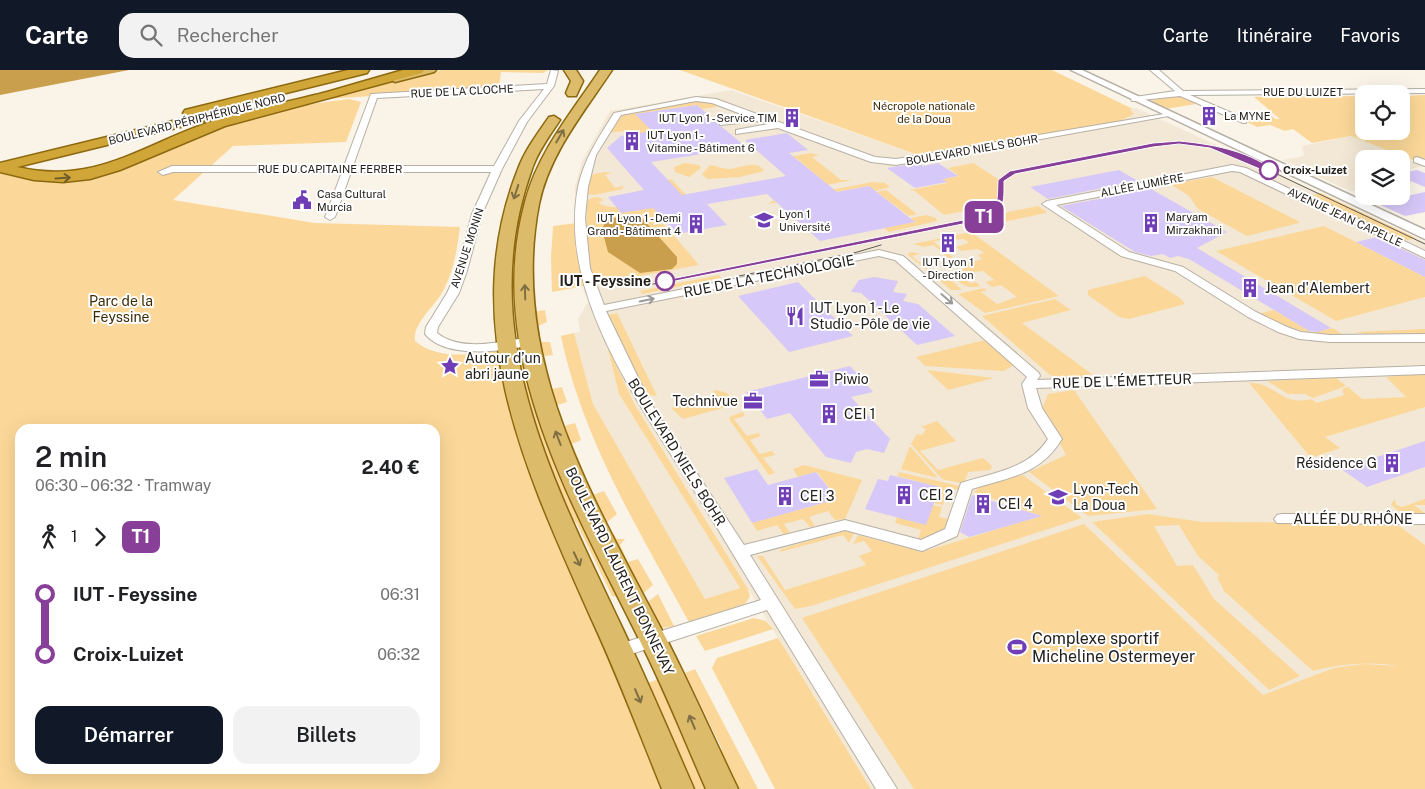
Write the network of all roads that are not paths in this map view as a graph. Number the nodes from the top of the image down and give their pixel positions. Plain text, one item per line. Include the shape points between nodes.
1 (364, 70) edge
2 (418, 70) edge
3 (430, 70) edge
4 (570, 70) edge
5 (589, 70) edge
6 (606, 70) edge
7 (1075, 70) edge
8 (1154, 70) edge
9 (554, 71) edge
10 (395, 74) edge
11 (550, 86) junction
12 (1425, 91) edge
13 (1181, 93) junction
14 (572, 94) junction
15 (374, 96) junction
16 (1136, 99) junction
17 (300, 102) junction
18 (1170, 115) junction
19 (760, 118) junction
20 (1243, 121) dead end
21 (723, 124) dead end
22 (779, 125) junction
23 (739, 132) dead end
24 (0, 158) edge
25 (0, 168) edge
26 (1237, 168) joint
27 (347, 169) junction
28 (497, 169) junction
29 (164, 172) dead end
30 (330, 217) dead end
31 (1425, 235) edge
32 (879, 253) joint
33 (1425, 255) edge
34 (600, 309) junction
35 (1425, 338) edge
36 (530, 341) junction
37 (505, 344) junction
38 (1425, 370) edge
39 (1028, 384) junction
40 (1282, 519) dead end
41 (1425, 519) edge
42 (740, 552) junction
43 (771, 603) junction
44 (654, 640) junction
45 (619, 651) junction
46 (678, 789) edge
47 (722, 789) edge
48 (887, 789) edge

1 - 24 highway, BOULEVARD PÉRIPHÉRIQUE NORD
2 - 10 highway
3 - 10 main road
4 - 14 main road via 578,81
5 - 14 main road via 586,84
36 -> 6 main road, BOULEVARD LAURENT BONNEVAY via 524,274 532,205 552,149
7 - 16 street
8 - 13 street
9 - 11 street, AVENUE MONIN
10 - 17 highway
10 - 25 highway, BOULEVARD PÉRIPHÉRIQUE NORD
11 - 15 street, RUE DE LA CLOCHE
11 - 28 street, AVENUE MONIN via 523,121
12 - 13 street, RUE DU LUIZET
13 - 16 street, RUE DU LUIZET
13 - 20 street
14 -> 37 main road via 533,152 507,224 502,274
15 - 17 highway
15 - 27 street
16 - 18 street
25 -> 17 highway via 53,178 107,171 217,124
18 - 22 street, BOULEVARD NIELS BOHR via 896,162 874,160
18 - 31 street
19 - 21 street, BOULEVARD NIELS BOHR
19 - 22 street, BOULEVARD NIELS BOHR
19 - 34 street, BOULEVARD NIELS BOHR via 700,99 628,110 614,116 592,155 582,198 584,268
22 - 23 street
26 - 33 street, AVENUE JEAN CAPELLE
26 - 35 street, ALLÉE LUMIÈRE via 1047,204 1125,254 1178,269 1280,329 1315,337
27 - 28 street, RUE DU CAPITAINE FERBER
27 - 29 street, RUE DU CAPITAINE FERBER via 172,169
27 - 30 street
28 - 37 street, AVENUE MONIN via 477,214 462,271 431,334 435,340 448,345 468,348
34 -> 32 street, RUE DE LA TECHNOLOGIE
32 -> 39 street, RUE DE L'ÉMETTEUR via 899,258 1034,376
34 - 42 street, BOULEVARD NIELS BOHR via 643,402
36 - 37 street, AVENUE MONIN
44 -> 36 main road, BOULEVARD LAURENT BONNEVAY via 597,530 566,458 544,403
37 -> 45 main road via 519,409 534,457
38 - 39 street, RUE DE L'ÉMETTEUR
39 - 42 street via 1035,408 1055,438 1051,448 1021,470 966,486 952,532 922,546 845,525
40 - 41 street, ALLÉE DU RHÔNE
42 - 43 street, BOULEVARD NIELS BOHR
43 - 44 street
43 - 48 street, BOULEVARD NIELS BOHR
44 - 45 street
47 -> 44 main road, BOULEVARD LAURENT BONNEVAY
45 -> 46 main road

